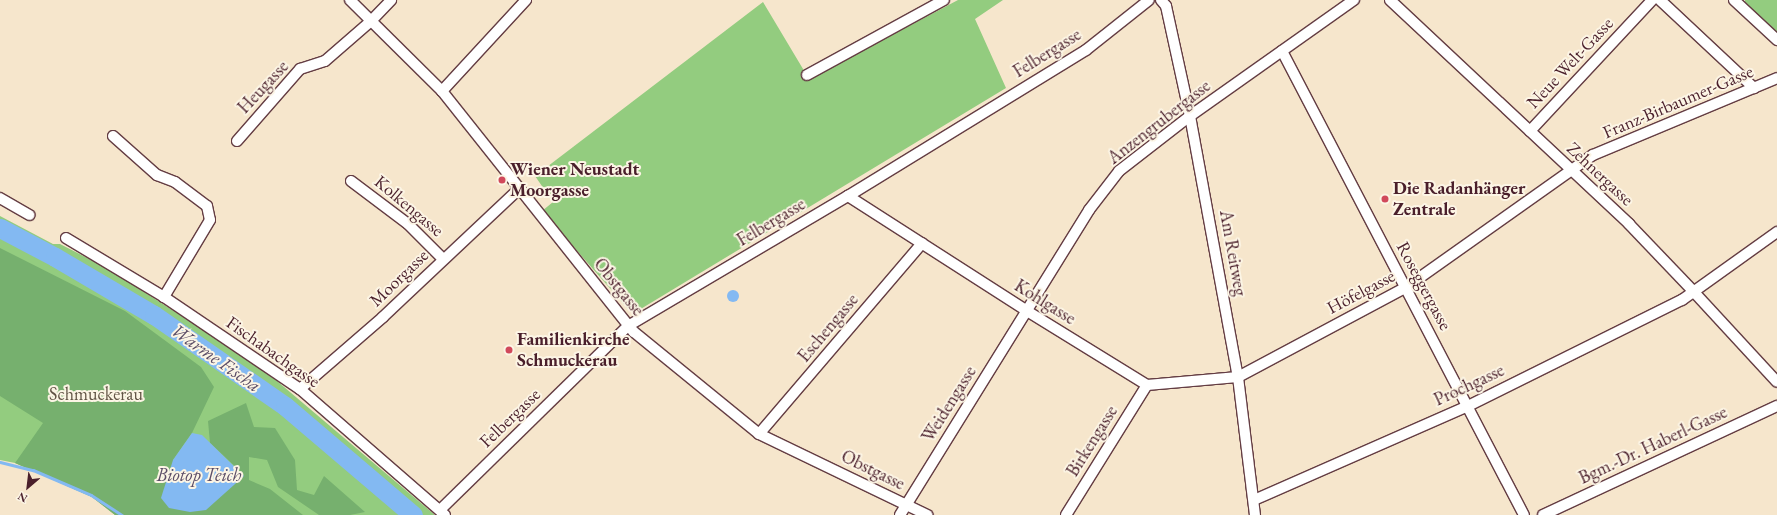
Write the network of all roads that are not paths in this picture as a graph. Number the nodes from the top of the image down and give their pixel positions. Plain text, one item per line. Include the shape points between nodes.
1 (350, 0) edge
2 (391, 0) edge
3 (526, 0) edge
4 (944, 0) edge
5 (1149, 0) edge
6 (1161, 0) edge
7 (1354, 0) edge
8 (1390, 0) edge
9 (1652, 0) edge
10 (1660, 0) edge
11 (1734, 0) edge
12 (371, 21) junction
13 (1777, 40) edge
14 (1282, 51) junction
15 (807, 75) dead end
16 (1777, 78) edge
17 (1754, 88) junction
18 (442, 92) junction
19 (1190, 116) junction
20 (1530, 131) junction
21 (113, 136) dead end
22 (237, 141) dead end
23 (1572, 170) junction
24 (351, 181) dead end
25 (520, 189) junction
26 (848, 196) junction
27 (0, 198) edge
28 (30, 215) dead end
29 (1777, 232) edge
30 (66, 238) dead end
31 (922, 244) junction
32 (443, 259) junction
33 (1406, 288) junction
34 (1694, 292) junction
35 (164, 297) junction
36 (1027, 311) junction
37 (628, 326) junction
38 (1238, 376) junction
39 (1777, 382) edge
40 (1147, 385) junction
41 (300, 390) junction
42 (1468, 406) junction
43 (1777, 406) edge
44 (759, 434) junction
45 (1254, 500) junction
46 (906, 505) junction
47 (442, 513) edge
48 (900, 515) edge
49 (927, 515) edge
50 (1066, 515) edge
51 (1255, 515) edge
52 (1524, 515) edge
53 (1543, 515) edge

1 - 12 street, Obstgasse
2 - 12 street, Heugasse
3 - 18 street
4 - 15 street
5 - 26 street, Felbergasse via 1086,50
6 - 19 street, Am Reitweg via 1166,6
7 - 14 street, Anzengrubergasse
8 - 20 street, Zehnergasse
9 - 20 street, Neue Welt-Gasse
10 - 17 street
11 - 13 street
12 - 18 street, Obstgasse
12 - 22 street, Heugasse via 325,61 300,70
14 - 19 street, Anzengrubergasse
14 - 33 street, Roseggergasse
16 - 17 street, Franz-Birbaumer-Gasse
17 - 23 street, Franz-Birbaumer-Gasse via 1593,156
18 - 25 street, Obstgasse
19 - 36 street, Anzengrubergasse via 1120,171 1089,210
19 - 38 street, Am Reitweg
20 - 23 street, Zehnergasse
21 - 35 street via 157,175 175,182 207,206 210,220
23 - 33 street, Höfelgasse
23 - 34 street, Zehnergasse via 1629,224
24 - 32 street, Kolkengasse via 408,224
25 - 32 street, Moorgasse
25 - 37 street, Obstgasse
26 - 31 street, Kohlgasse
26 - 37 street, Felbergasse
27 - 28 street
29 - 34 street, Prochgasse
30 - 35 street, Fischabachgasse
31 - 36 street, Kohlgasse
31 - 44 street, Eschengasse
32 - 41 street, Moorgasse
33 - 38 street, Höfelgasse
33 - 42 street, Roseggergasse
34 - 39 street, Zehnergasse
34 - 42 street, Prochgasse
35 - 41 street, Fischabachgasse
36 - 40 street, Kohlgasse
36 - 46 street, Weidengasse
37 - 44 street, Obstgasse
37 - 47 street, Felbergasse
38 - 40 street
38 - 45 street, Am Reitweg
40 - 50 street, Birkengasse
41 - 47 street, Fischabachgasse
42 - 45 street, Prochgasse
42 - 52 street, Roseggergasse
43 - 53 street, Bgm.-Dr. Haberl-Gasse
44 - 46 street, Obstgasse
45 - 51 street, Am Reitweg
46 - 48 street, Weidengasse
46 - 49 street, Obstgasse

